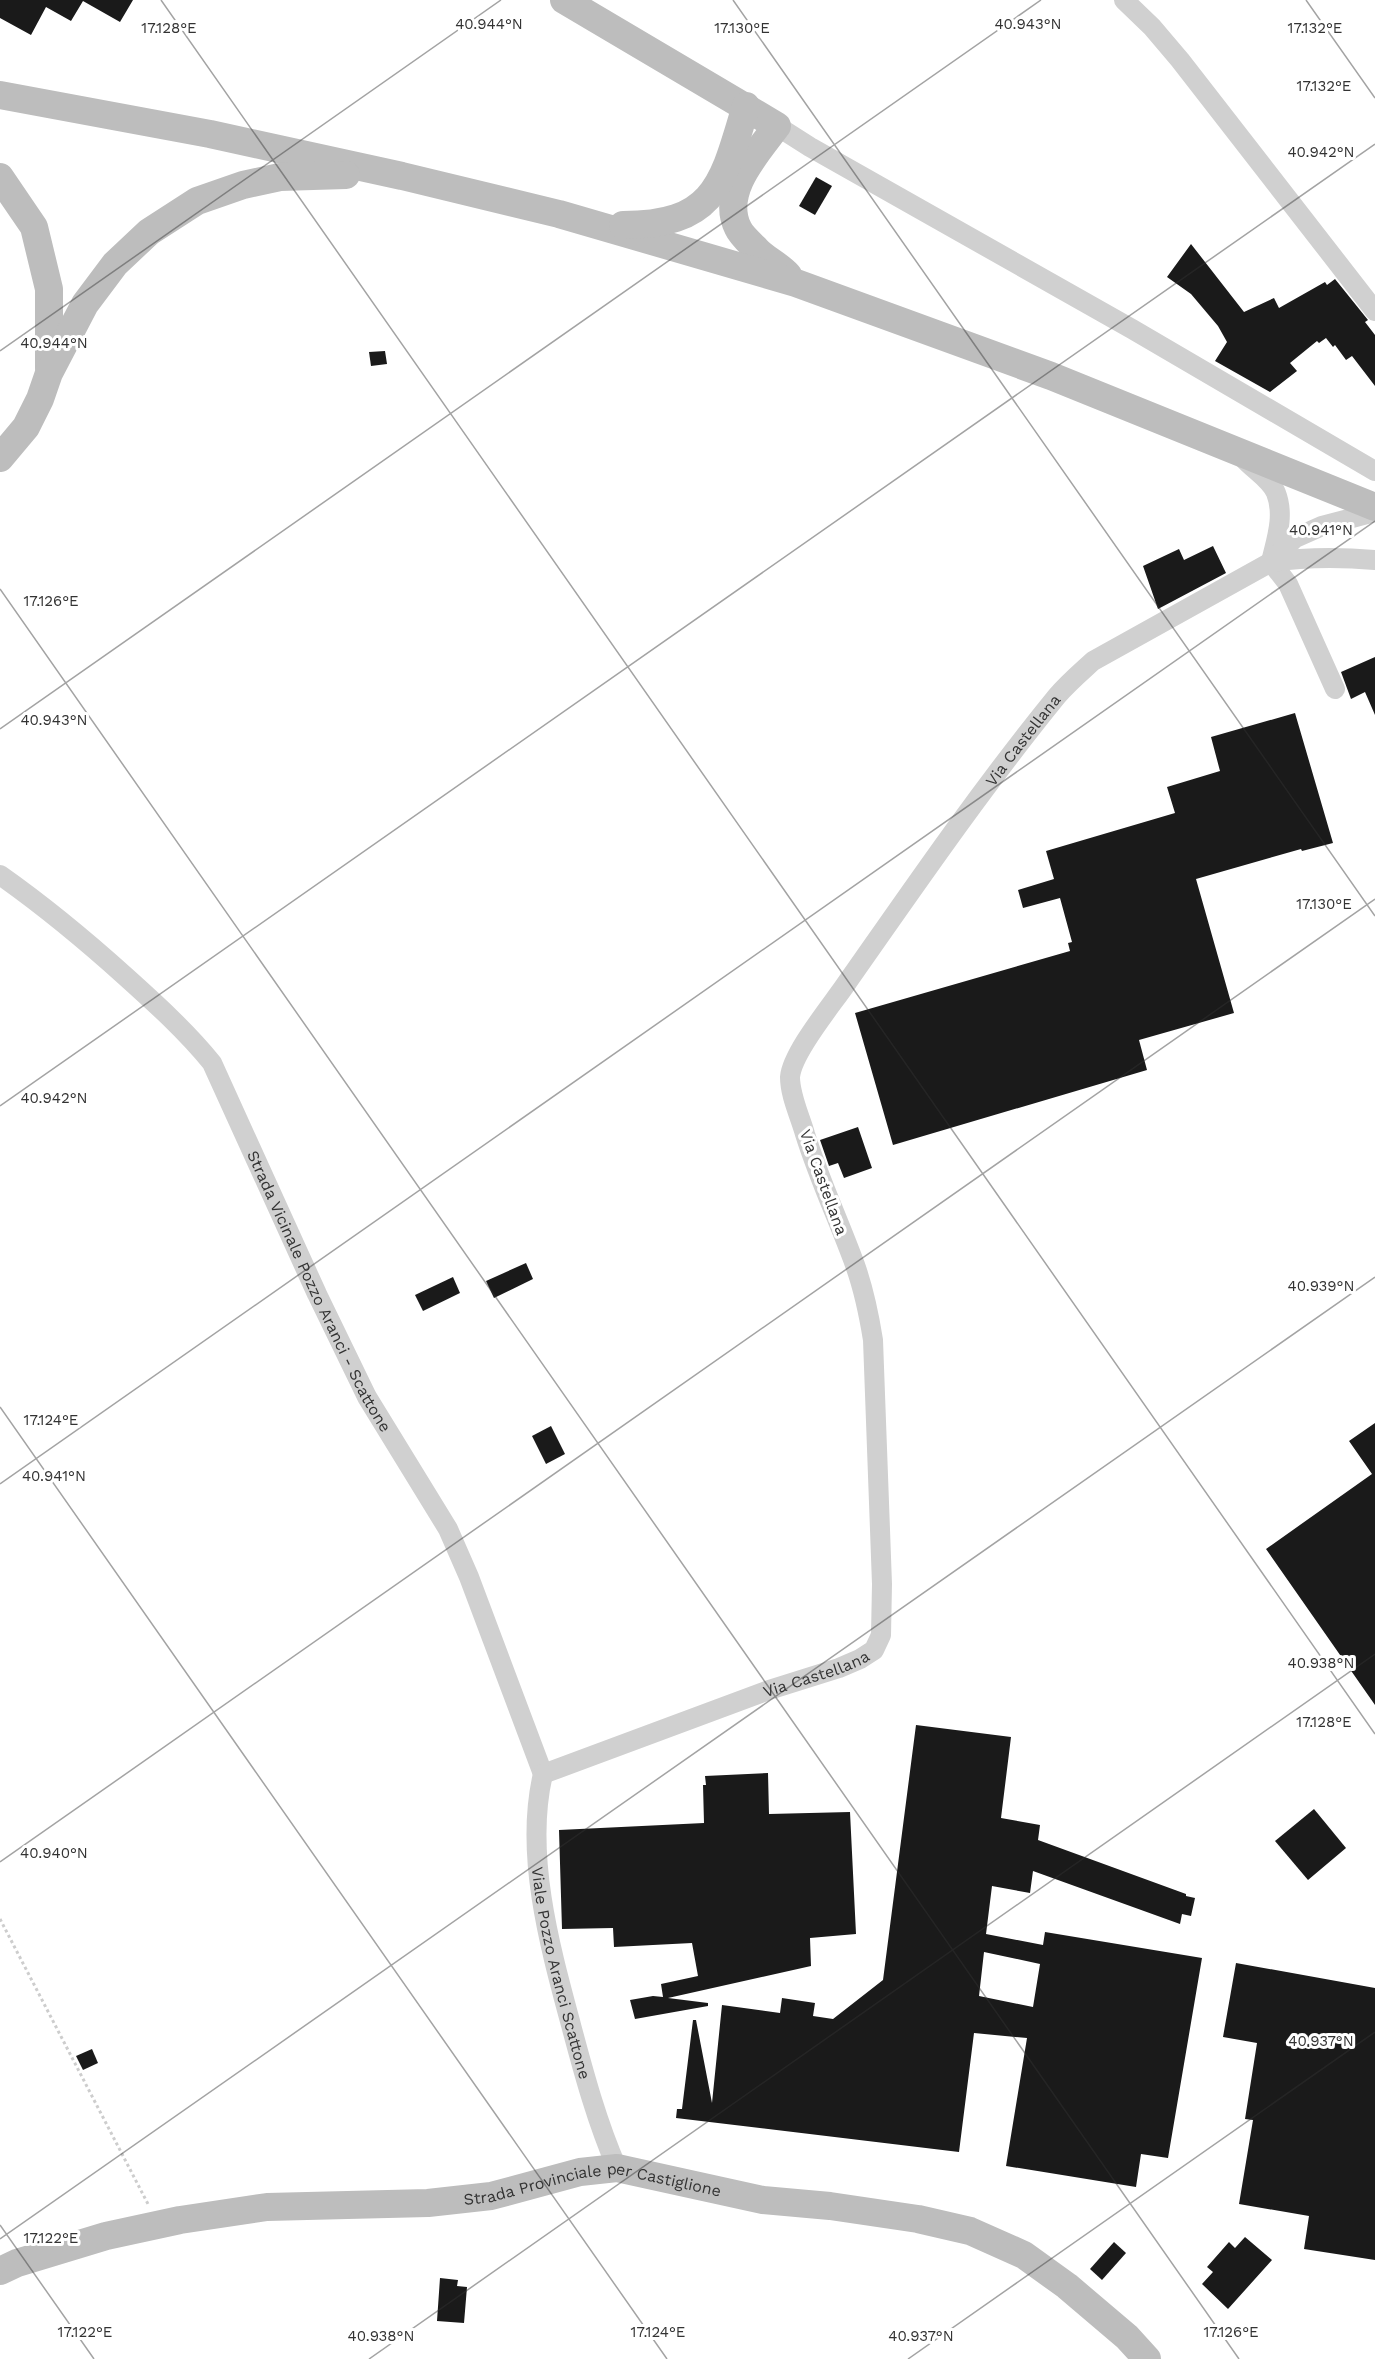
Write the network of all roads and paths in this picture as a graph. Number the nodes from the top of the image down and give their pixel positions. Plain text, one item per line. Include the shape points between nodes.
1 (564, 0) edge
2 (1124, 0) edge
3 (0, 95) edge
4 (746, 106) junction
5 (777, 126) junction
6 (402, 176) junction
7 (0, 177) edge
8 (598, 225) junction
9 (796, 283) junction
10 (1375, 311) edge
11 (49, 373) junction
12 (1237, 451) junction
13 (0, 458) edge
14 (1375, 471) edge
15 (1375, 507) edge
16 (1375, 512) edge
17 (1370, 556) edge
18 (1270, 562) junction
19 (1335, 689) dead end
20 (0, 875) edge
21 (543, 1774) junction
22 (0, 1919) edge
23 (617, 2168) junction
24 (159, 2224) junction
25 (0, 2271) edge
26 (1147, 2359) edge

1 - 4 main road
2 - 10 street via 1180,60
3 - 6 main road via 210,134
4 - 5 main road
4 - 8 main road via 718,185 697,209 667,222
5 - 9 main road via 739,181 734,216 738,230
5 - 14 street
6 - 8 main road
6 - 11 main road via 280,177 197,201 149,232 115,264 85,304
7 - 11 main road via 34,227 49,289
8 - 9 main road
9 - 12 main road via 1051,376
11 - 13 main road via 26,427
12 - 15 main road
12 - 18 street via 1276,492 1280,527
16 - 18 street, Via Castellana via 1322,526 1295,538
17 - 18 street, Via Castellana
18 - 19 street via 1287,584
18 - 21 street, Via Castellana via 1093,661 1059,693 874,943 795,1061 790,1075 791,1090 856,1267 873,1340 882,1584 881,1635 874,1650 839,1668
20 - 21 street, Strada Vicinale Pozzo Aranci - Scattone via 157,1004 212,1063 367,1397 448,1529
21 - 23 street, Viale Pozzo Aranci Scattone via 537,1820 540,1889 559,1982 593,2107
22 - 24 path
23 - 24 main road, Strada Provinciale per Castiglione via 580,2172 491,2196 428,2203 267,2208
23 - 26 main road, Strada Provinciale per Castiglione via 763,2200 918,2219 970,2231 1024,2255 1067,2286
24 - 25 main road, Strada Provinciale per Castiglione via 106,2236

